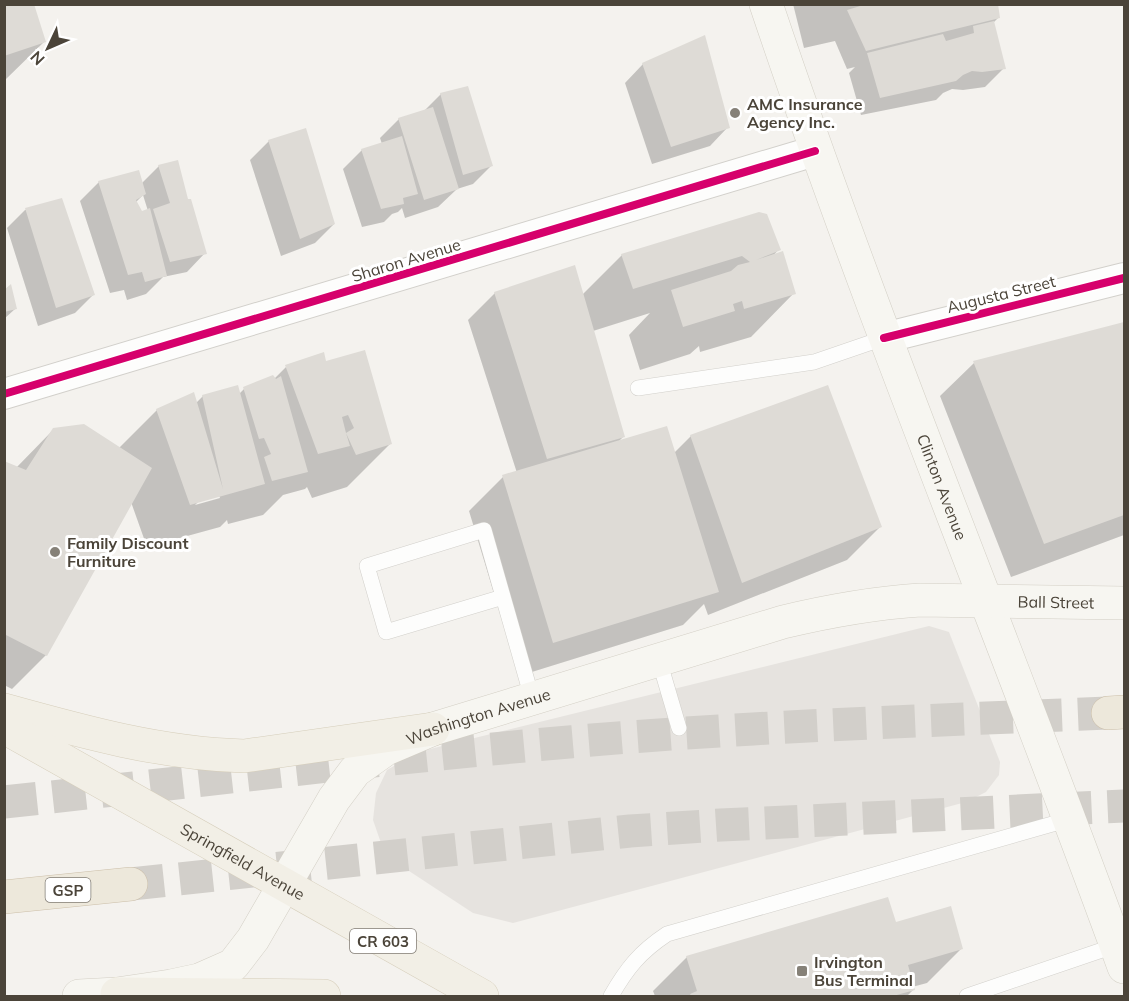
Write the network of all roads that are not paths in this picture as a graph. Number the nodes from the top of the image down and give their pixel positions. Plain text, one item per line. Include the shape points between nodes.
1 (766, 4) edge
2 (815, 152) junction
3 (1125, 278) edge
4 (884, 338) junction
5 (638, 388) dead end
6 (4, 394) edge
7 (503, 597) junction
8 (986, 600) junction
9 (1125, 603) edge
10 (659, 660) junction
11 (532, 698) junction
12 (4, 710) edge
13 (4, 727) edge
14 (679, 728) dead end
15 (433, 729) junction
16 (1070, 819) junction
17 (131, 884) tunnel mouth
18 (285, 885) junction
19 (4, 897) edge
20 (1121, 956) edge
21 (117, 994) junction
22 (79, 996) edge
23 (324, 996) edge
24 (482, 996) edge
25 (611, 996) edge
26 (967, 996) edge

1 - 2 main road, Clinton Avenue
2 - 4 main road, Clinton Avenue
2 - 6 street, Sharon Avenue
3 - 4 street, Augusta Street
4 - 5 lane via 814,362
4 - 8 main road, Clinton Avenue
7 - 7 lane via 484,530 367,566 386,632
7 - 11 lane
8 - 9 main road, Ball Street
8 - 10 main road, Washington Avenue via 889,602 819,613
8 - 16 main road, Clinton Avenue
10 - 11 main road, Washington Avenue
10 - 14 lane
11 - 15 main road, Washington Avenue
12 - 15 main road via 134,743 221,755 244,756
13 - 18 main road, Springfield Avenue / CR 603
15 - 18 main road, Washington Avenue via 386,749 355,771 334,799
16 - 20 main road, Clinton Avenue
16 - 25 lane via 668,934 636,958
17 - 19 highway, GSP
18 - 21 main road, Washington Avenue via 233,965 200,980
18 - 24 main road, Springfield Avenue / CR 603
20 - 26 lane
21 - 22 main road, Washington Avenue
21 - 23 main road

